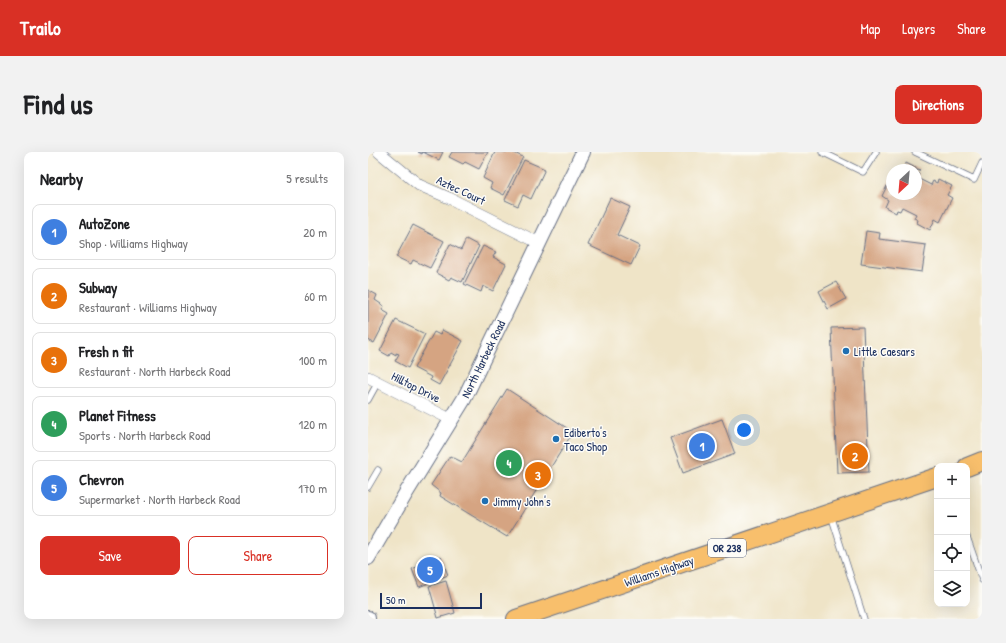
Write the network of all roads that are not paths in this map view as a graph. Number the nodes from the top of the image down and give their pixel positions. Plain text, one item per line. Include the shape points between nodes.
1 (379, 152) edge
2 (583, 152) edge
3 (822, 152) edge
4 (876, 152) edge
5 (915, 152) edge
6 (982, 163) edge
7 (538, 243) junction
8 (373, 379) edge
9 (368, 400) edge
10 (452, 420) junction
11 (982, 462) edge
12 (970, 465) edge
13 (368, 478) edge
14 (934, 478) edge
15 (368, 487) edge
16 (831, 512) junction
17 (970, 546) edge
18 (368, 558) edge
19 (982, 580) edge
20 (516, 619) edge
21 (864, 619) edge

1 - 7 street, Aztec Court via 419,185
2 - 7 street, North Harbeck Road
3 - 4 lane via 863,172
5 - 6 lane via 974,180
7 - 10 street, North Harbeck Road
8 - 9 lane
8 - 10 street, Hilltop Drive
10 - 18 street, North Harbeck Road
11 - 12 main road
13 - 15 lane via 378,470
14 - 16 main road, Williams Highway / OR 238
16 - 20 main road, Williams Highway / OR 238
16 - 21 lane
17 - 19 lane

